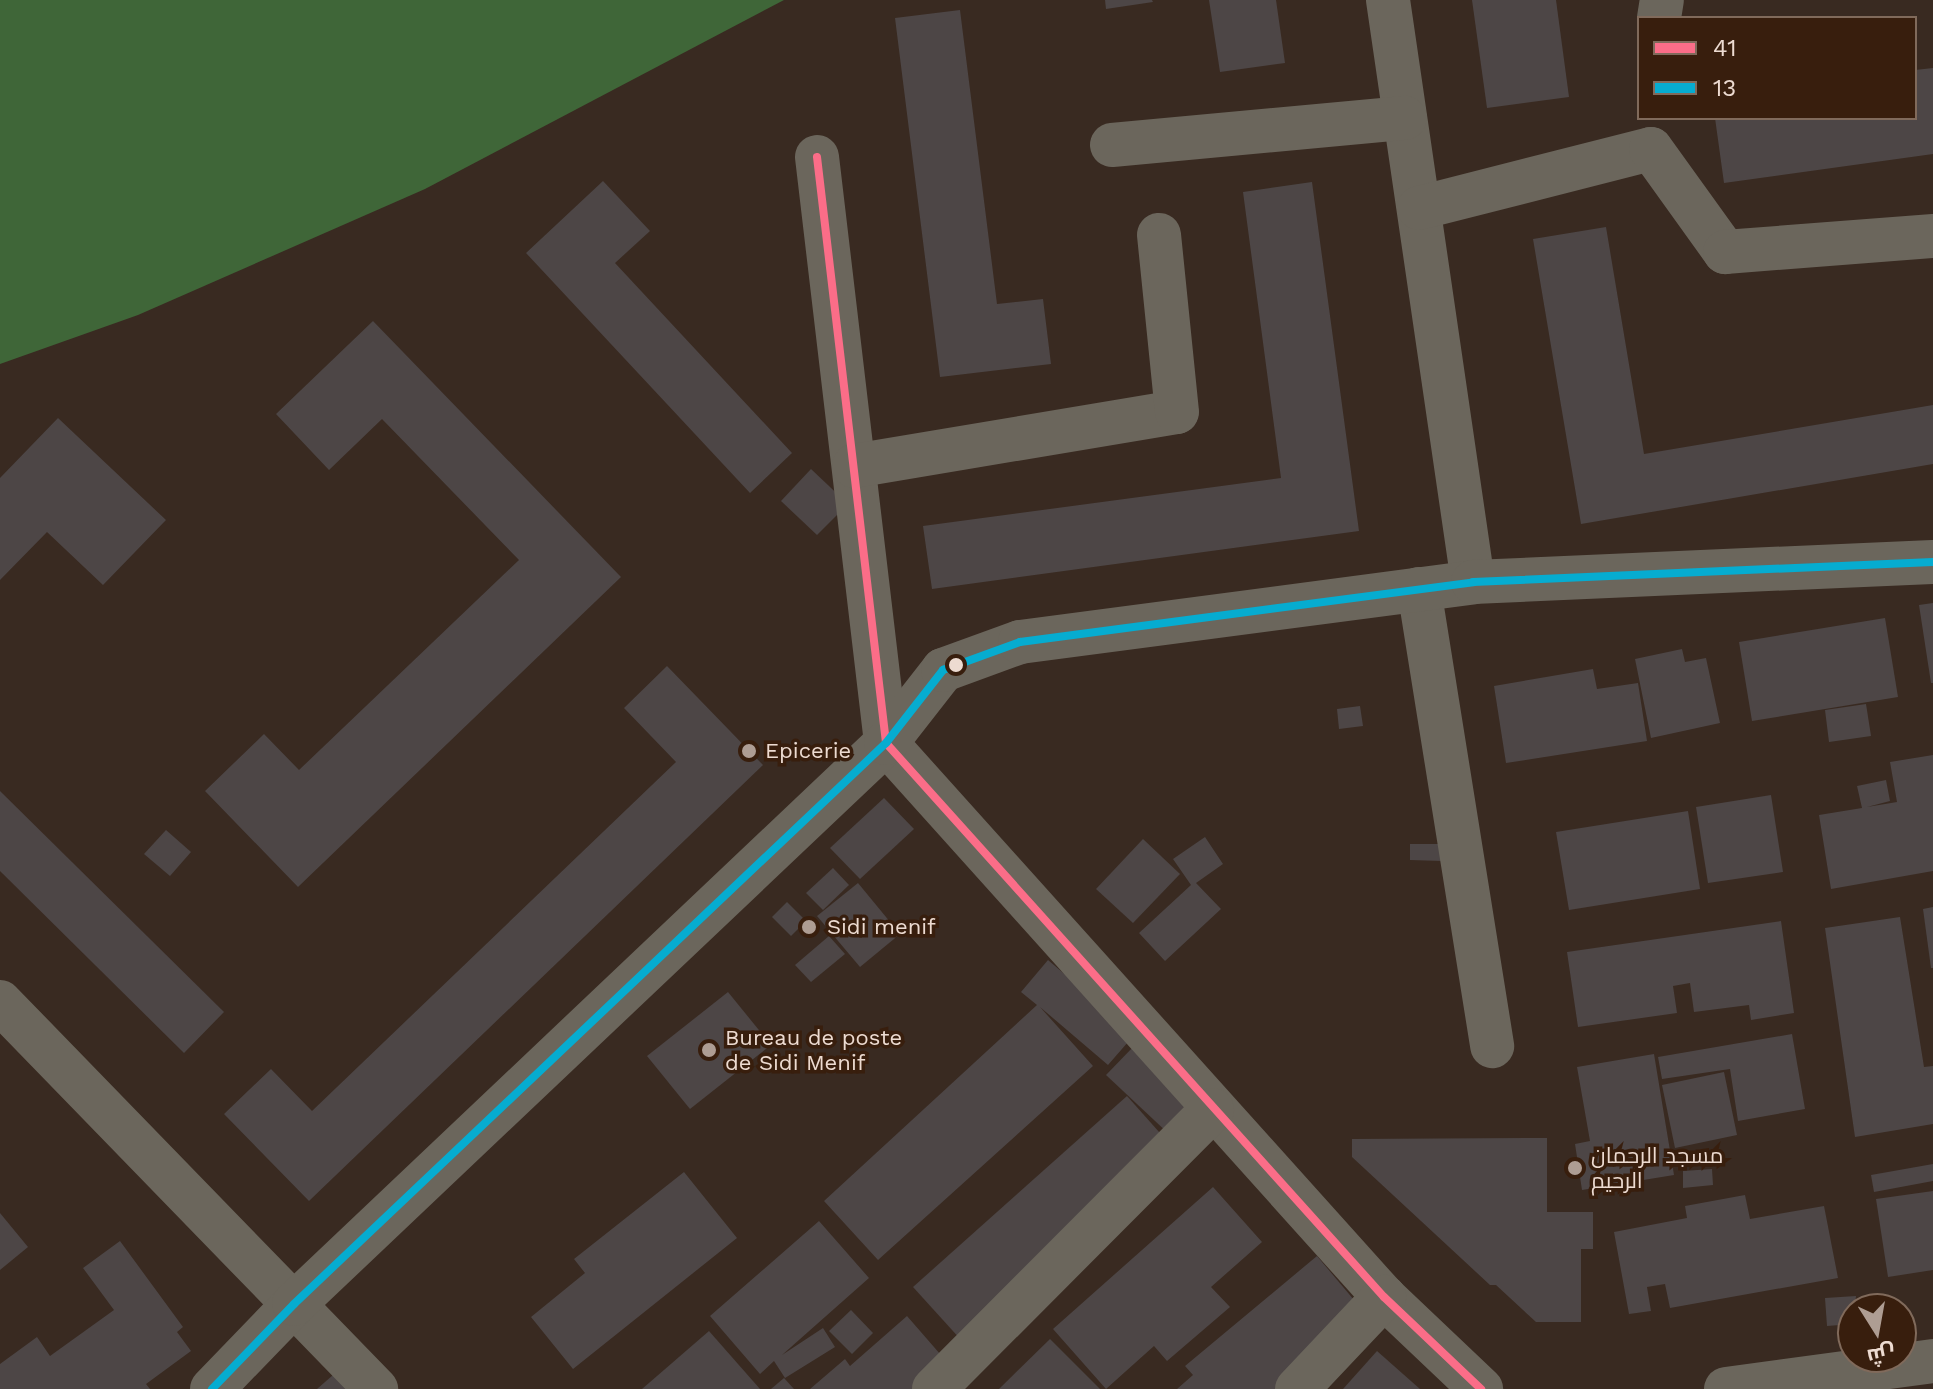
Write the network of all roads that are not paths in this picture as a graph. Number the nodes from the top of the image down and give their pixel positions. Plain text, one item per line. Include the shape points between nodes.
1 (1388, 0) edge
2 (1405, 118) junction
3 (1642, 135) edge
4 (1112, 145) dead end
5 (817, 157) dead end
6 (1419, 208) junction
7 (1159, 235) dead end
8 (1933, 236) edge
9 (854, 466) junction
10 (1933, 562) edge
11 (1473, 582) junction
12 (1419, 589) junction
13 (886, 743) junction
14 (0, 1002) edge
15 (1492, 1046) dead end
16 (1212, 1110) junction
17 (1384, 1297) junction
18 (294, 1304) junction
19 (1933, 1361) edge
20 (212, 1389) edge
21 (376, 1389) edge
22 (934, 1389) edge
23 (1297, 1389) edge
24 (1481, 1389) edge
25 (1726, 1389) edge

1 - 2 street
2 - 4 street
2 - 6 street
3 - 6 street
3 - 8 street via 1725,252
5 - 9 street
6 - 11 street
7 - 9 street via 1177,412
9 - 13 street
10 - 11 street
11 - 12 street
12 - 13 street via 1020,642 943,670
12 - 15 street
13 - 16 street
13 - 18 street
14 - 18 street
16 - 17 street
16 - 22 street
17 - 23 street
17 - 24 street
18 - 20 street
18 - 21 street
19 - 25 street

